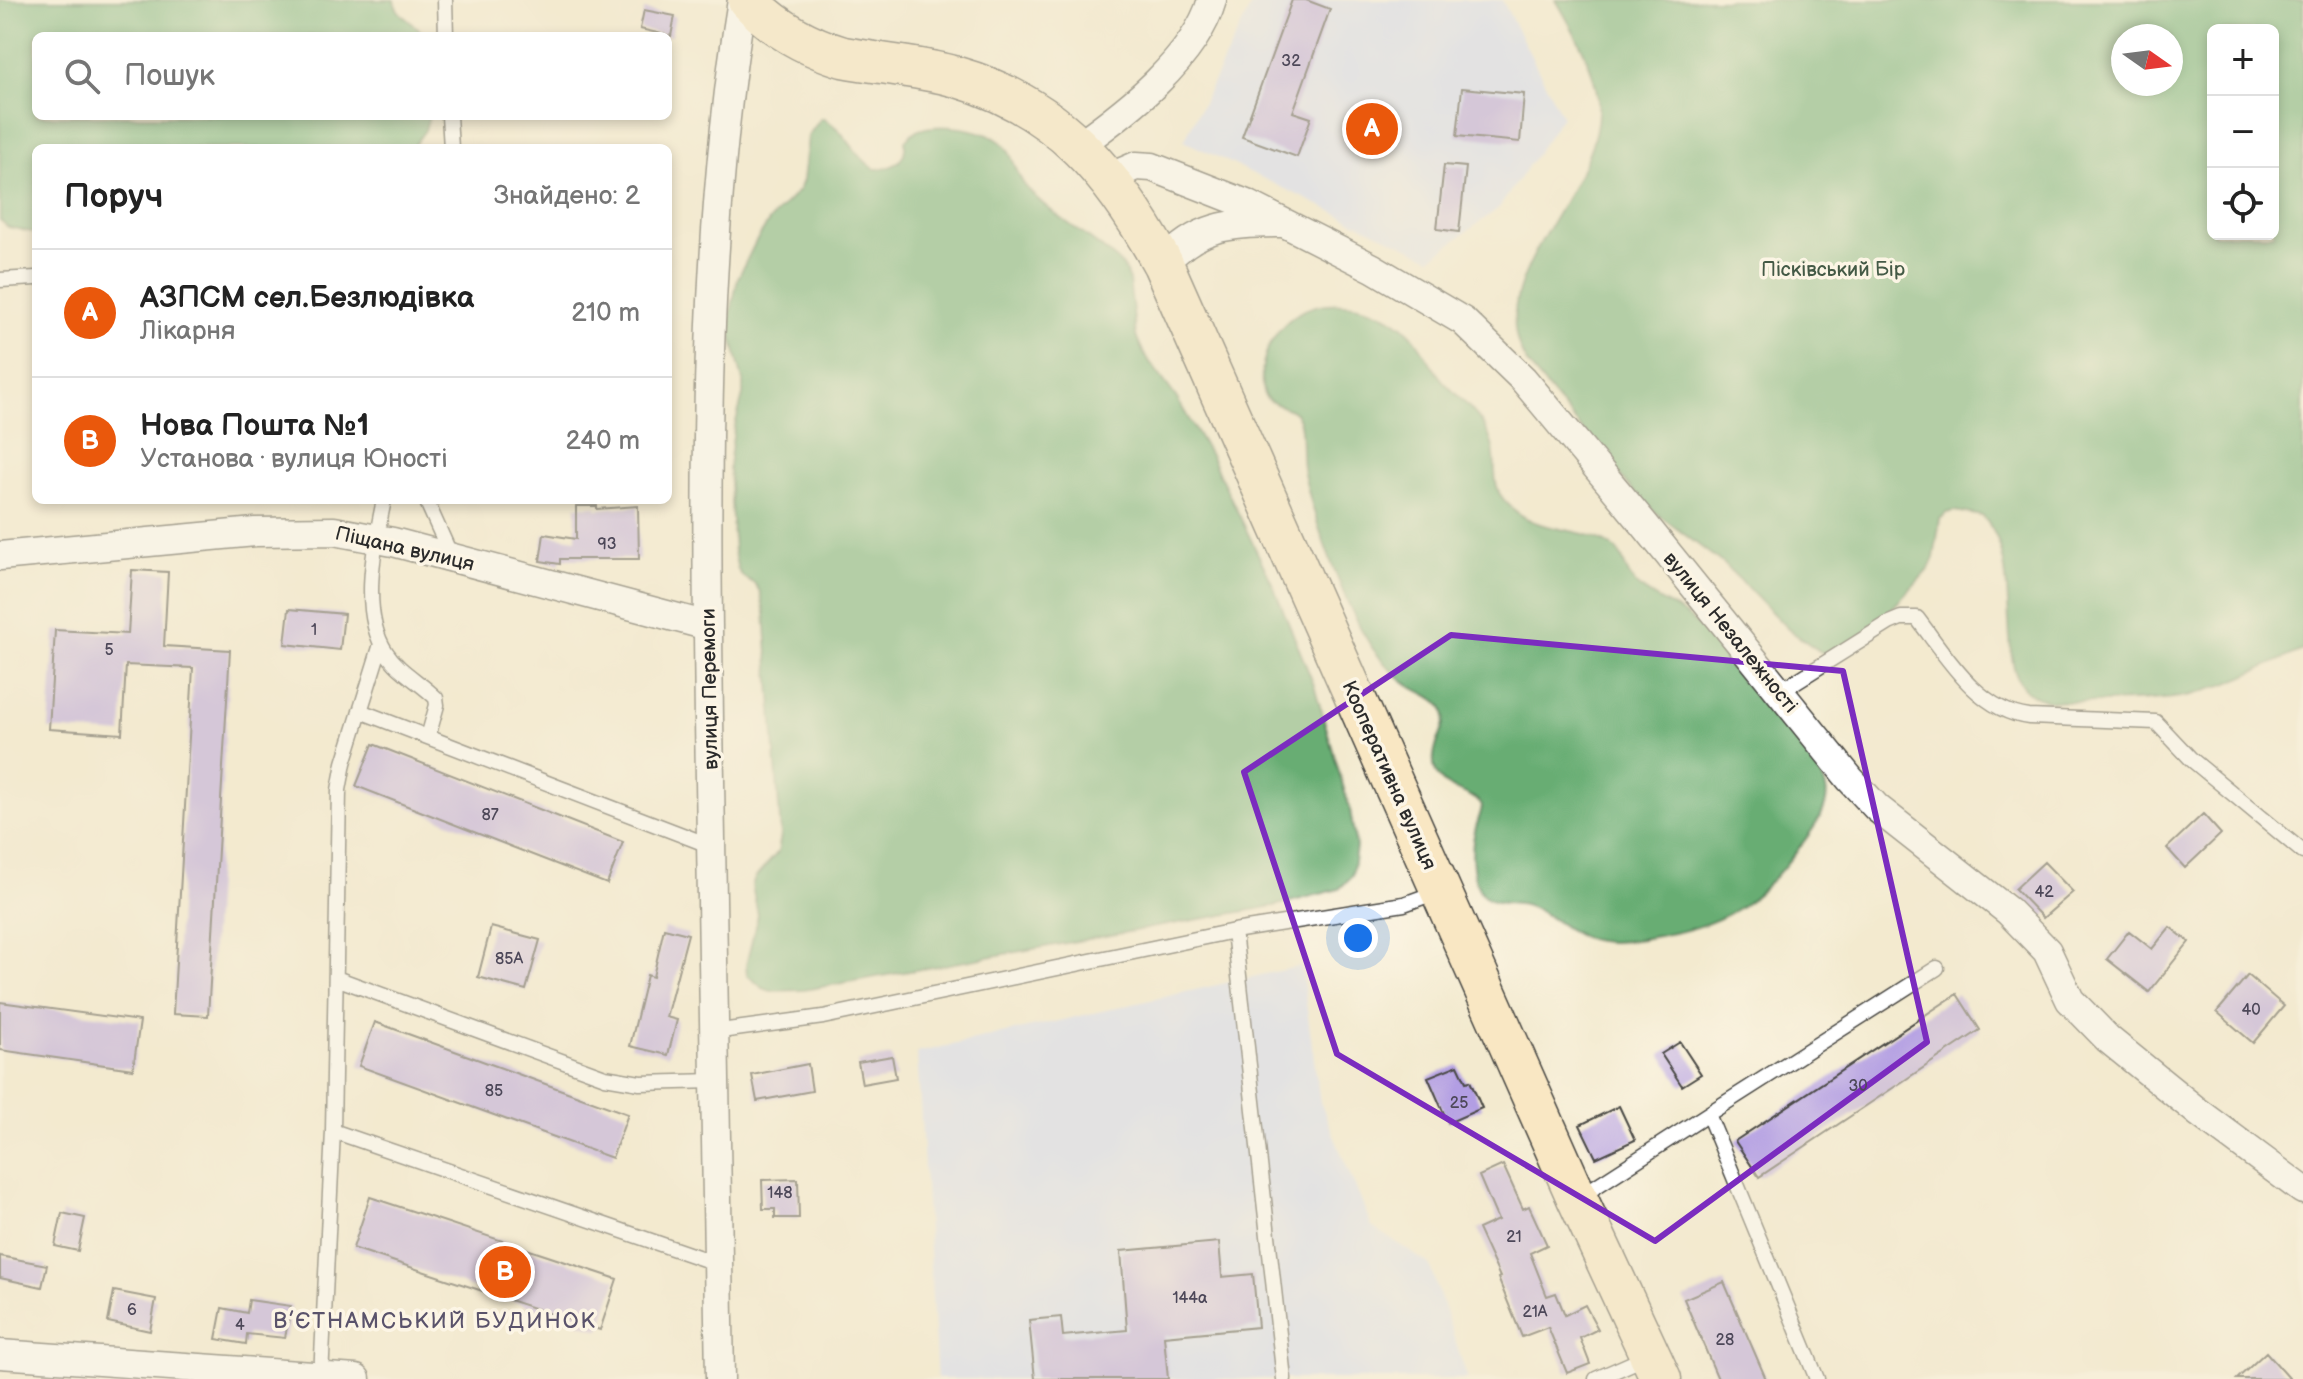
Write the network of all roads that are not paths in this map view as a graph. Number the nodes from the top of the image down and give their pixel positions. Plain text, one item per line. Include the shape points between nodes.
1 (445, 0) edge
2 (742, 0) edge
3 (748, 0) edge
4 (1212, 0) edge
5 (446, 32) edge
6 (449, 120) edge
7 (451, 144) edge
8 (1079, 145) junction
9 (1108, 178) junction
10 (1284, 223) junction
11 (1163, 264) junction
12 (32, 278) edge
13 (0, 280) edge
14 (383, 504) edge
15 (428, 504) edge
16 (376, 538) junction
17 (0, 556) edge
18 (452, 558) junction
19 (708, 626) junction
20 (381, 644) junction
21 (1779, 692) junction
22 (360, 711) junction
23 (428, 737) junction
24 (711, 846) junction
25 (2303, 852) edge
26 (1441, 890) junction
27 (1234, 931) junction
28 (1937, 968) dead end
29 (336, 978) junction
30 (713, 1032) junction
31 (714, 1081) junction
32 (1708, 1114) junction
33 (333, 1131) junction
34 (2303, 1190) edge
35 (1577, 1198) junction
36 (718, 1264) junction
37 (0, 1354) edge
38 (1655, 1367) edge
39 (321, 1377) junction
40 (356, 1379) edge
41 (720, 1379) edge
42 (1284, 1379) edge
43 (1596, 1379) edge
44 (1817, 1379) edge

1 - 5 lane
2 - 19 street, вулиця Перемоги via 718,188
3 - 8 street, Кооперативна вулиця via 781,29 826,52 955,77 1012,97
4 - 8 street via 1186,50 1130,106
6 - 7 lane
8 - 9 street, Кооперативна вулиця
9 - 10 street, вулиця Незалежності via 1136,166 1152,167
9 - 11 street, Кооперативна вулиця
10 - 11 street via 1229,224 1192,238
10 - 21 street, вулиця Незалежності via 1463,321 1523,379
11 - 26 street, Кооперативна вулиця
12 - 13 lane
14 - 16 lane
15 - 18 lane
16 - 17 street, Піщана вулиця via 284,530
16 - 18 street, Піщана вулиця
16 - 20 lane via 371,567
18 - 19 street, Піщана вулиця
19 - 24 street, вулиця Перемоги
20 - 22 lane
20 - 23 lane via 396,665 436,698
21 - 25 lane via 1889,623 1917,618 1990,704 2029,717 2156,722 2191,759
21 - 34 street, вулиця Незалежності via 1877,808 2008,911 2047,951 2070,1000 2108,1039
22 - 23 lane
22 - 29 lane via 339,790
23 - 24 lane
24 - 30 street, вулиця Перемоги
26 - 27 lane via 1404,904
26 - 35 street, Кооперативна вулиця
27 - 30 lane via 823,1017
27 - 42 lane
28 - 32 lane
29 - 31 lane via 605,1077 640,1083
29 - 33 lane
30 - 31 street, вулиця Перемоги
31 - 36 street, вулиця Перемоги
32 - 35 lane
32 - 44 lane
33 - 36 lane
33 - 39 lane
35 - 38 street, Кооперативна вулиця
36 - 41 street, вулиця Перемоги
37 - 39 street
38 - 43 lane
39 - 40 street

